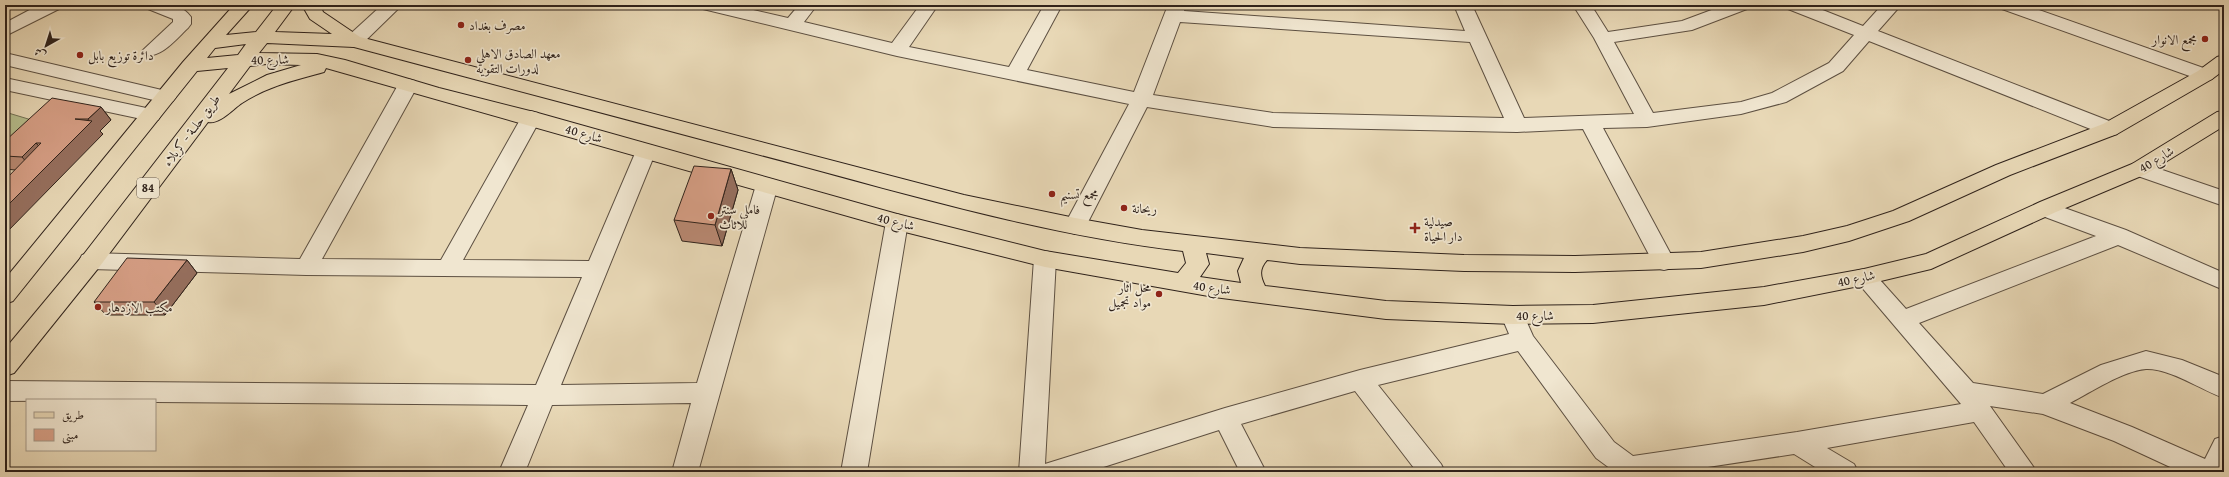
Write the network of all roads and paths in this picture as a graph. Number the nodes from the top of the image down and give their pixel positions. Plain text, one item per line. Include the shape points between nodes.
1 (53, 5) edge
2 (154, 5) edge
3 (244, 5) edge
4 (286, 5) edge
5 (311, 5) edge
6 (393, 5) edge
7 (709, 5) edge
8 (808, 5) edge
9 (929, 5) edge
10 (1053, 5) edge
11 (1463, 5) edge
12 (1582, 5) edge
13 (1741, 5) edge
14 (1794, 5) edge
15 (1892, 5) edge
16 (2008, 5) edge
17 (1175, 10) edge
18 (793, 24) junction
19 (5, 30) edge
20 (1867, 34) junction
21 (262, 37) junction
22 (1476, 37) junction
23 (1603, 38) junction
24 (354, 41) junction
25 (209, 43) junction
26 (897, 50) junction
27 (151, 51) dead end
28 (5, 59) edge
29 (246, 60) junction
30 (2224, 60) edge
31 (190, 66) junction
32 (345, 66) junction
33 (1015, 74) junction
34 (2205, 75) junction
35 (5, 84) edge
36 (408, 85) junction
37 (159, 95) junction
38 (69, 99) junction
39 (1141, 100) junction
40 (131, 111) junction
41 (53, 115) edge
42 (151, 115) junction
43 (2224, 117) edge
44 (530, 118) junction
45 (1647, 120) junction
46 (1590, 123) junction
47 (1517, 125) junction
48 (2110, 129) junction
49 (190, 133) junction
50 (646, 151) junction
51 (2139, 169) junction
52 (767, 185) junction
53 (2224, 199) edge
54 (2045, 209) junction
55 (897, 222) junction
56 (1075, 226) junction
57 (2118, 236) junction
58 (1192, 243) junction
59 (1262, 251) junction
60 (1045, 259) junction
61 (90, 261) junction
62 (1664, 262) junction
63 (306, 267) junction
64 (447, 268) junction
65 (596, 269) junction
66 (1864, 277) junction
67 (1184, 282) junction
68 (2224, 282) edge
69 (1257, 293) junction
70 (5, 295) edge
71 (1513, 315) junction
72 (1902, 320) junction
73 (1523, 340) junction
74 (5, 366) edge
75 (1360, 380) junction
76 (2224, 388) edge
77 (5, 391) edge
78 (706, 393) junction
79 (544, 394) junction
80 (1973, 401) junction
81 (2045, 404) junction
82 (1225, 418) junction
83 (1797, 443) junction
84 (2224, 447) edge
85 (1632, 470) edge
86 (512, 472) edge
87 (685, 472) edge
88 (854, 472) edge
89 (1032, 472) edge
90 (1053, 472) edge
91 (1253, 472) edge
92 (1432, 472) edge
93 (1845, 472) edge
94 (2024, 472) edge
95 (2207, 472) edge
96 (2212, 472) edge

1 - 19 street
2 - 27 street via 177,12 182,17 182,24
3 - 25 main road
4 - 21 main road, طريق حلــة - كربلاء / 84
5 - 24 main road via 316,15
6 - 24 street
7 - 18 street
8 - 18 street
9 - 26 street
10 - 33 street
11 - 22 street
12 - 23 street
13 - 23 street via 1686,26
14 - 20 street
15 - 20 street
16 - 34 street
17 - 22 street
17 - 39 street
18 - 26 street
20 - 45 street via 1836,67 1778,98 1741,108
20 - 48 street
21 - 24 main road, شارع 40
21 - 25 main road, شارع 40
21 - 29 main road, طريق حلــة - كربلاء / 84
22 - 47 street
23 - 45 street
24 - 56 main road, شارع 40 via 964,202
25 - 31 main road
26 - 33 street
28 - 37 street
29 - 31 main road, شارع 40
29 - 32 main road, شارع 40 via 317,60
29 - 49 main road, طريق حلــة - كربلاء / 84
30 - 34 main road, شارع 40
31 - 37 main road
32 - 36 main road, شارع 40
32 - 49 main road via 304,70 269,80 232,100
33 - 39 street
34 - 48 main road, شارع 40
35 - 38 street
36 - 44 main road, شارع 40
36 - 63 street
37 - 40 street via 143,108
37 - 42 main road
38 - 40 street
38 - 41 street
39 - 47 street via 1273,120
39 - 56 street
40 - 42 street
42 - 70 main road
43 - 51 main road, شارع 40
44 - 50 main road, شارع 40
44 - 64 street
45 - 46 street
46 - 47 street
46 - 62 street
48 - 62 main road, شارع 40 via 2003,170 1901,216 1849,233 1803,244
49 - 61 main road, طريق حلــة - كربلاء / 84
50 - 52 main road, شارع 40
50 - 65 street
51 - 53 street
51 - 54 main road, شارع 40
52 - 55 main road, شارع 40
52 - 78 street
54 - 57 street
54 - 66 main road, شارع 40 via 1931,261
55 - 60 main road, شارع 40
55 - 88 street
56 - 58 main road, شارع 40 via 1142,238
57 - 68 street
57 - 72 street
58 - 59 main road, شارع 40
58 - 67 main road via 1198,264
59 - 62 main road, شارع 40 via 1300,256 1464,263
59 - 69 main road via 1253,259 1248,269 1249,278
60 - 67 main road, شارع 40
60 - 89 street
61 - 63 street
61 - 74 main road, طريق حلــة - كربلاء / 84
63 - 64 street
64 - 65 street
65 - 79 street
66 - 71 main road, شارع 40 via 1764,296 1593,314
66 - 72 street
67 - 69 main road, شارع 40
69 - 71 main road, شارع 40 via 1386,310
71 - 73 street
72 - 80 street
73 - 75 street
73 - 85 street via 1605,450
75 - 82 street
75 - 92 street
76 - 81 street via 2180,369 2147,360 2124,367
77 - 79 street
78 - 79 street
78 - 87 street
79 - 86 street
80 - 81 street
80 - 83 street
80 - 94 street
81 - 95 street via 2123,434
82 - 90 street
82 - 91 street
83 - 85 street
83 - 93 street
84 - 96 street

